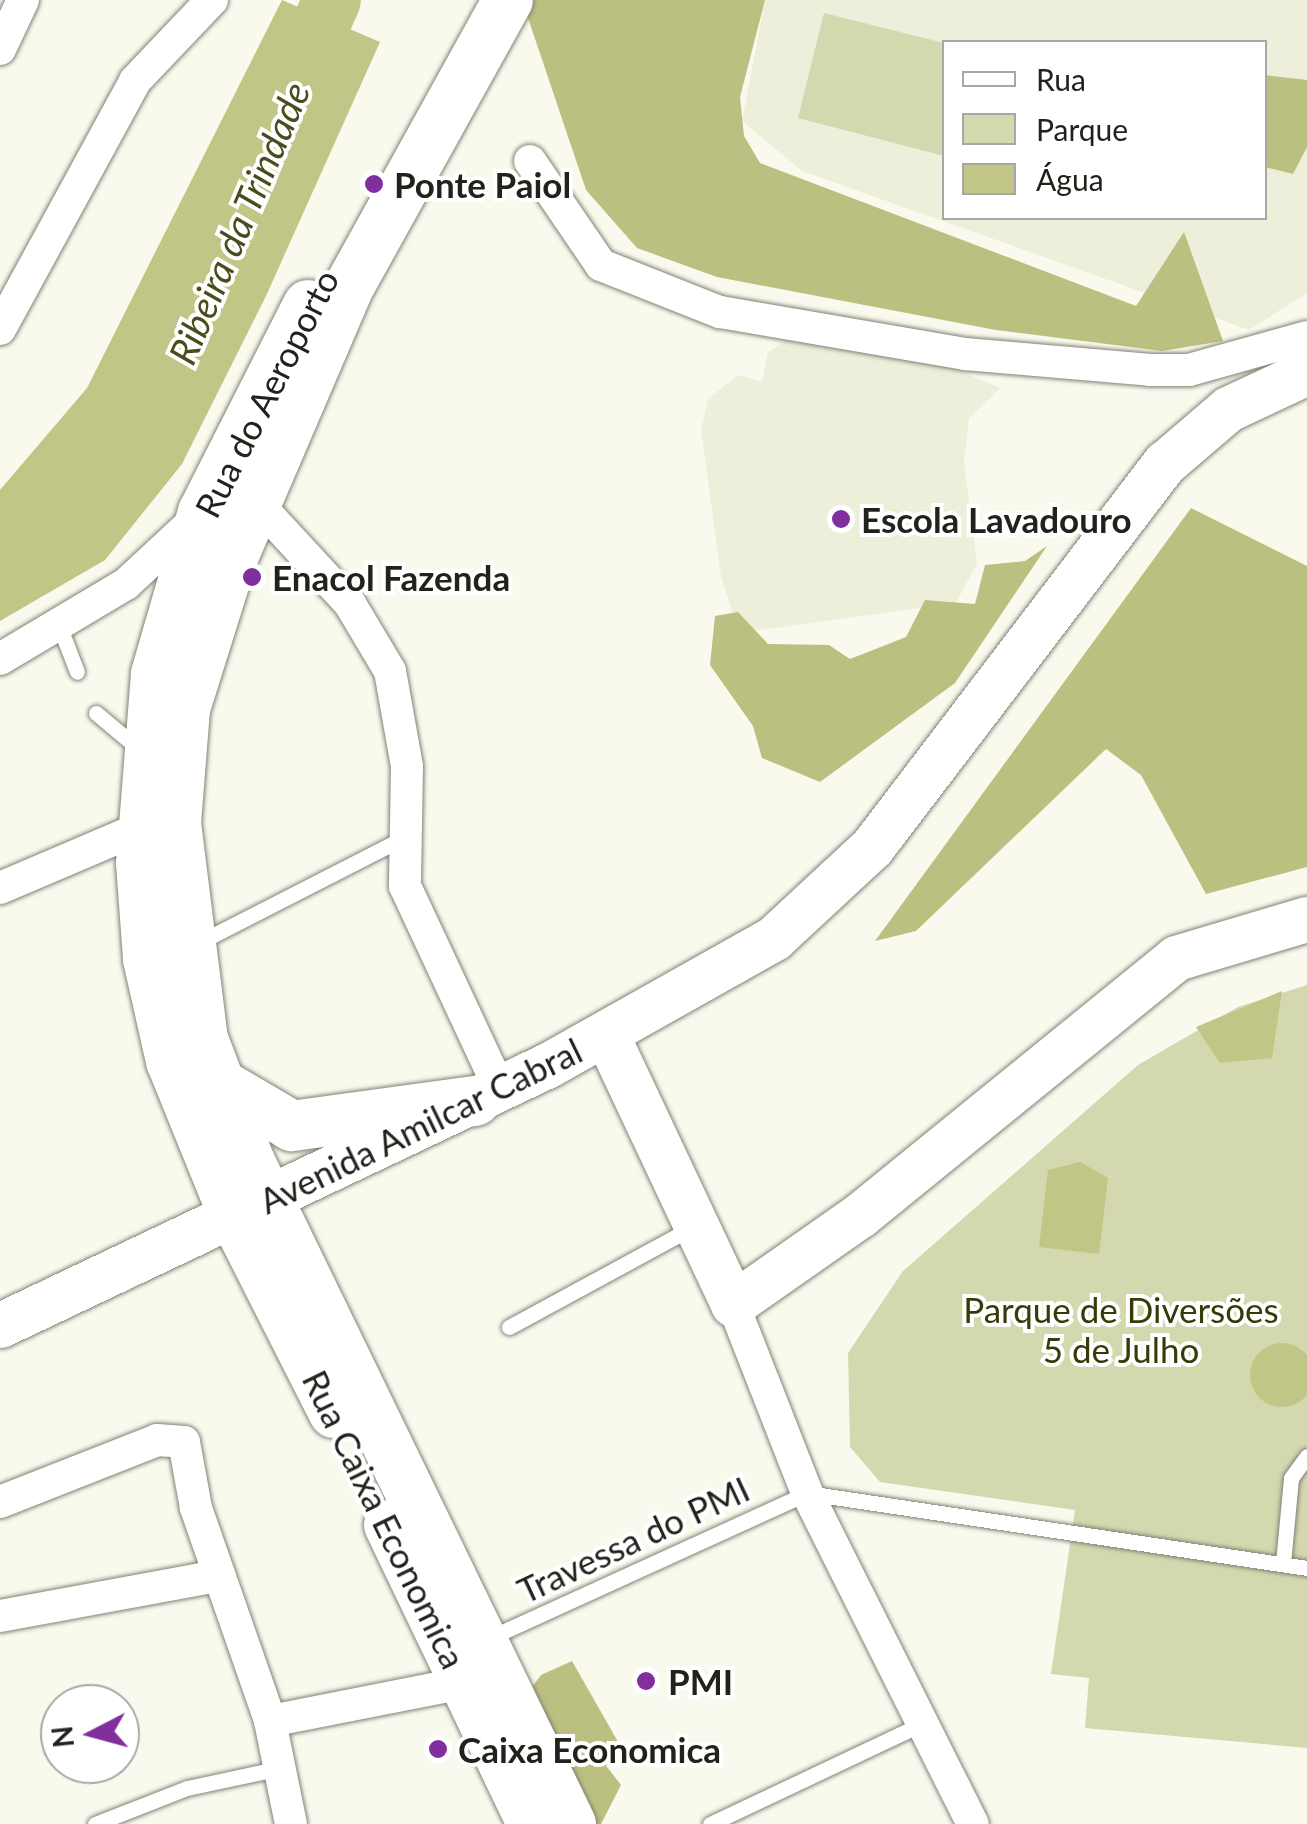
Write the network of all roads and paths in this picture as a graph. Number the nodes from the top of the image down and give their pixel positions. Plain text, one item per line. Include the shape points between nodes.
1 (22, 0) edge
2 (212, 0) edge
3 (470, 0) edge
4 (508, 0) edge
5 (0, 49) edge
6 (530, 160) dead end
7 (0, 329) edge
8 (1307, 337) edge
9 (1307, 372) edge
10 (256, 502) junction
11 (203, 512) junction
12 (58, 625) junction
13 (0, 660) edge
14 (78, 672) dead end
15 (96, 712) dead end
16 (143, 753) junction
17 (140, 828) junction
18 (403, 838) junction
19 (0, 888) edge
20 (1307, 919) edge
21 (186, 949) junction
22 (606, 1034) junction
23 (219, 1084) junction
24 (487, 1095) junction
25 (250, 1207) junction
26 (695, 1226) junction
27 (733, 1304) junction
28 (0, 1325) edge
29 (509, 1327) dead end
30 (1307, 1456) edge
31 (807, 1493) junction
32 (0, 1502) edge
33 (1283, 1563) junction
34 (1307, 1568) edge
35 (219, 1576) junction
36 (0, 1616) edge
37 (474, 1662) junction
38 (270, 1722) junction
39 (922, 1724) junction
40 (280, 1768) junction
41 (95, 1824) edge
42 (291, 1824) edge
43 (532, 1824) edge
44 (572, 1824) edge
45 (710, 1824) edge
46 (973, 1824) edge

1 - 5 street
2 - 7 street via 136,81
3 - 11 main road, Rua do Aeroporto
4 - 10 main road, Rua do Aeroporto via 348,289
6 - 8 street via 602,265 720,312 965,354 1150,370 1188,370
9 - 22 street, Avenida Amilcar Cabral via 1228,410 1165,463 840,882 774,938
10 - 18 street via 350,604 390,671 404,732
10 - 21 main road, Rua do Aeroporto via 186,710 176,809
11 - 12 street via 146,568
11 - 16 main road, Rua do Aeroporto
12 - 13 street
12 - 14 lane
15 - 16 lane
16 - 17 main road, Rua do Aeroporto
17 - 19 street
17 - 25 main road, Rua do Aeroporto via 148,960 163,1035
18 - 21 lane
18 - 24 street via 412,913
20 - 27 street via 1176,958 860,1215
21 - 23 main road, Rua do Aeroporto
22 - 24 street, Avenida Amilcar Cabral
22 - 26 street
23 - 24 main road via 292,1126
23 - 25 main road, Rua do Aeroporto
24 - 25 street, Avenida Amilcar Cabral
25 - 28 street, Avenida Amilcar Cabral
25 - 37 main road, Rua Caixa Economica
26 - 27 street
26 - 29 lane
27 - 31 street
30 - 33 lane via 1291,1478
31 - 33 lane
31 - 37 lane, Travessa do PMI
31 - 39 street
32 - 35 street via 157,1440 184,1442
33 - 34 lane
35 - 36 street
35 - 38 street
37 - 38 street
37 - 43 main road, Rua Caixa Economica
37 - 44 main road
38 - 40 street
39 - 45 lane
39 - 46 street
40 - 41 lane via 187,1788
40 - 42 street

